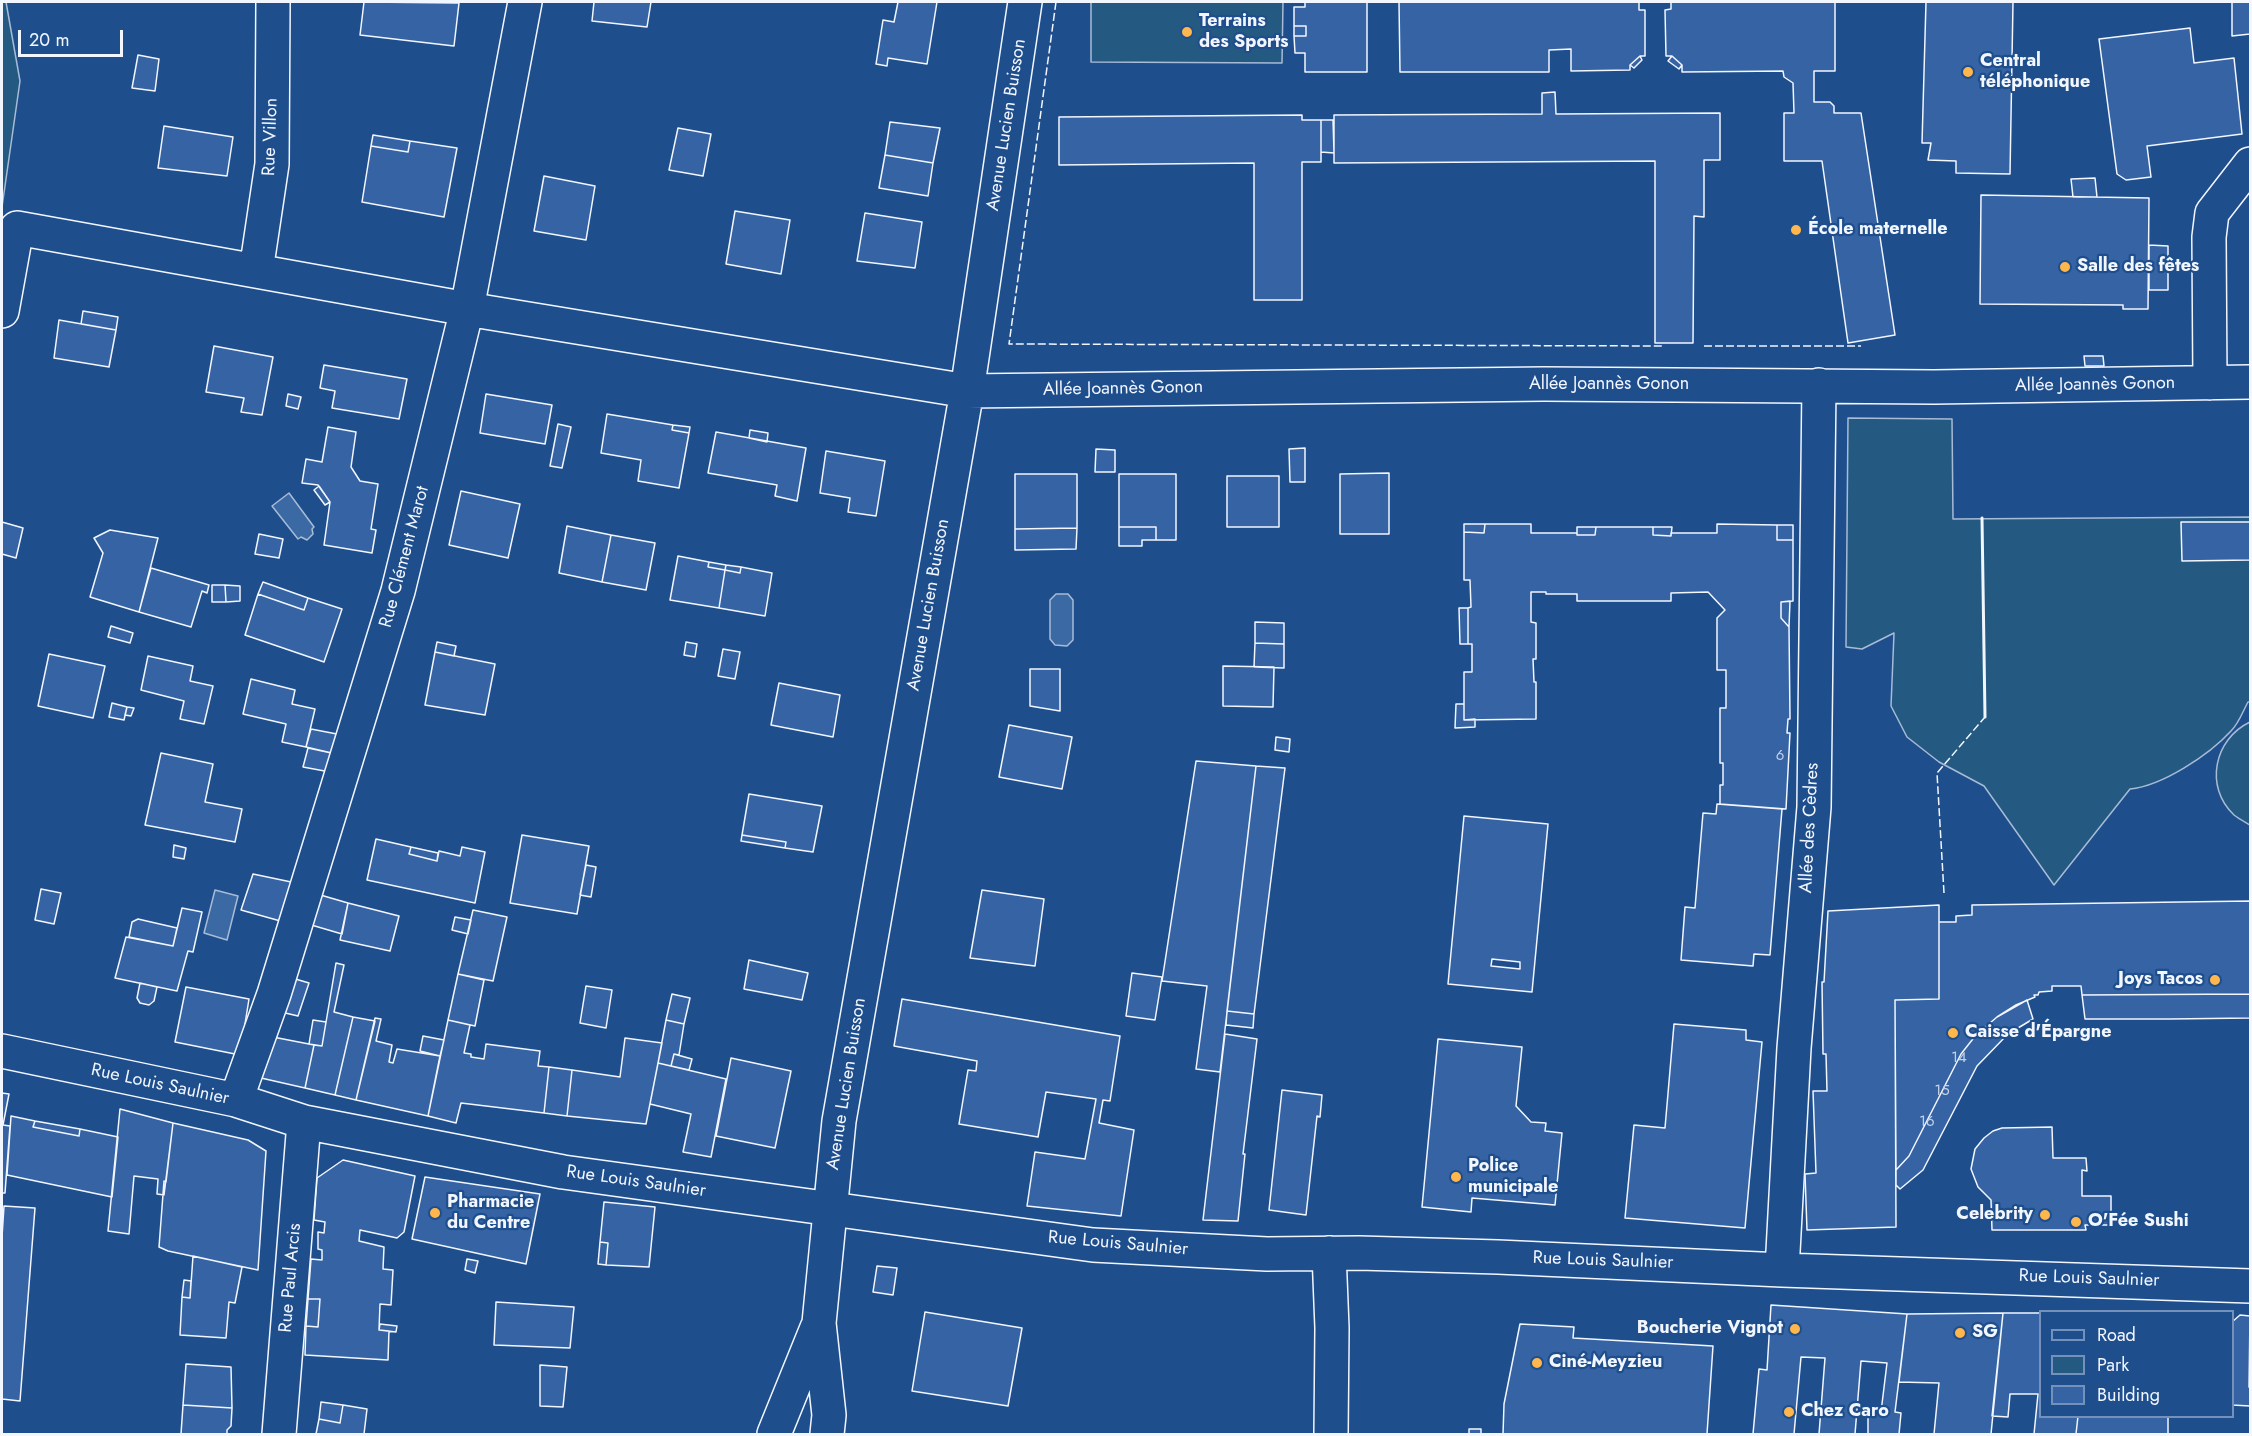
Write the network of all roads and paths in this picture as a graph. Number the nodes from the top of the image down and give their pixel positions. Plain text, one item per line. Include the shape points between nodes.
1 (273, 2) edge
2 (525, 2) edge
3 (1025, 2) edge
4 (2250, 164) edge
5 (256, 271) junction
6 (467, 309) junction
7 (2, 311) edge
8 (2250, 382) edge
9 (2210, 383) junction
10 (1819, 384) junction
11 (967, 391) junction
12 (2, 1052) edge
13 (236, 1100) junction
14 (304, 1122) junction
15 (830, 1208) junction
16 (1329, 1253) junction
17 (1782, 1270) junction
18 (2250, 1286) edge
19 (819, 1323) junction
20 (279, 1434) edge
21 (774, 1434) edge
22 (827, 1434) edge
23 (1331, 1434) edge

1 - 5 street, Rue Villon via 272,164
2 - 6 street, Rue Clément Marot
3 - 11 street, Avenue Lucien Buisson
4 - 9 street via 2212,213
5 - 6 street, Allée Joannès Gonon
5 - 7 street, Allée Joannès Gonon via 17,228
6 - 11 street, Allée Joannès Gonon
6 - 13 street, Rue Clément Marot via 398,591 274,994
8 - 9 street, Allée Joannès Gonon
9 - 10 street, Allée Joannès Gonon via 1934,387
10 - 11 street, Allée Joannès Gonon
10 - 17 street, Allée des Cèdres via 1814,807 1794,1048
11 - 15 street, Avenue Lucien Buisson via 839,1121
12 - 13 street, Rue Louis Saulnier
13 - 14 street, Rue Louis Saulnier
14 - 15 street, Rue Louis Saulnier via 563,1172
14 - 20 street, Rue Paul Arcis
15 - 16 street, Rue Louis Saulnier via 1093,1245 1267,1254
15 - 19 street, Avenue Lucien Buisson
16 - 17 street, Rue Louis Saulnier
16 - 23 street
17 - 18 street, Rue Louis Saulnier
19 - 21 street
19 - 22 street

